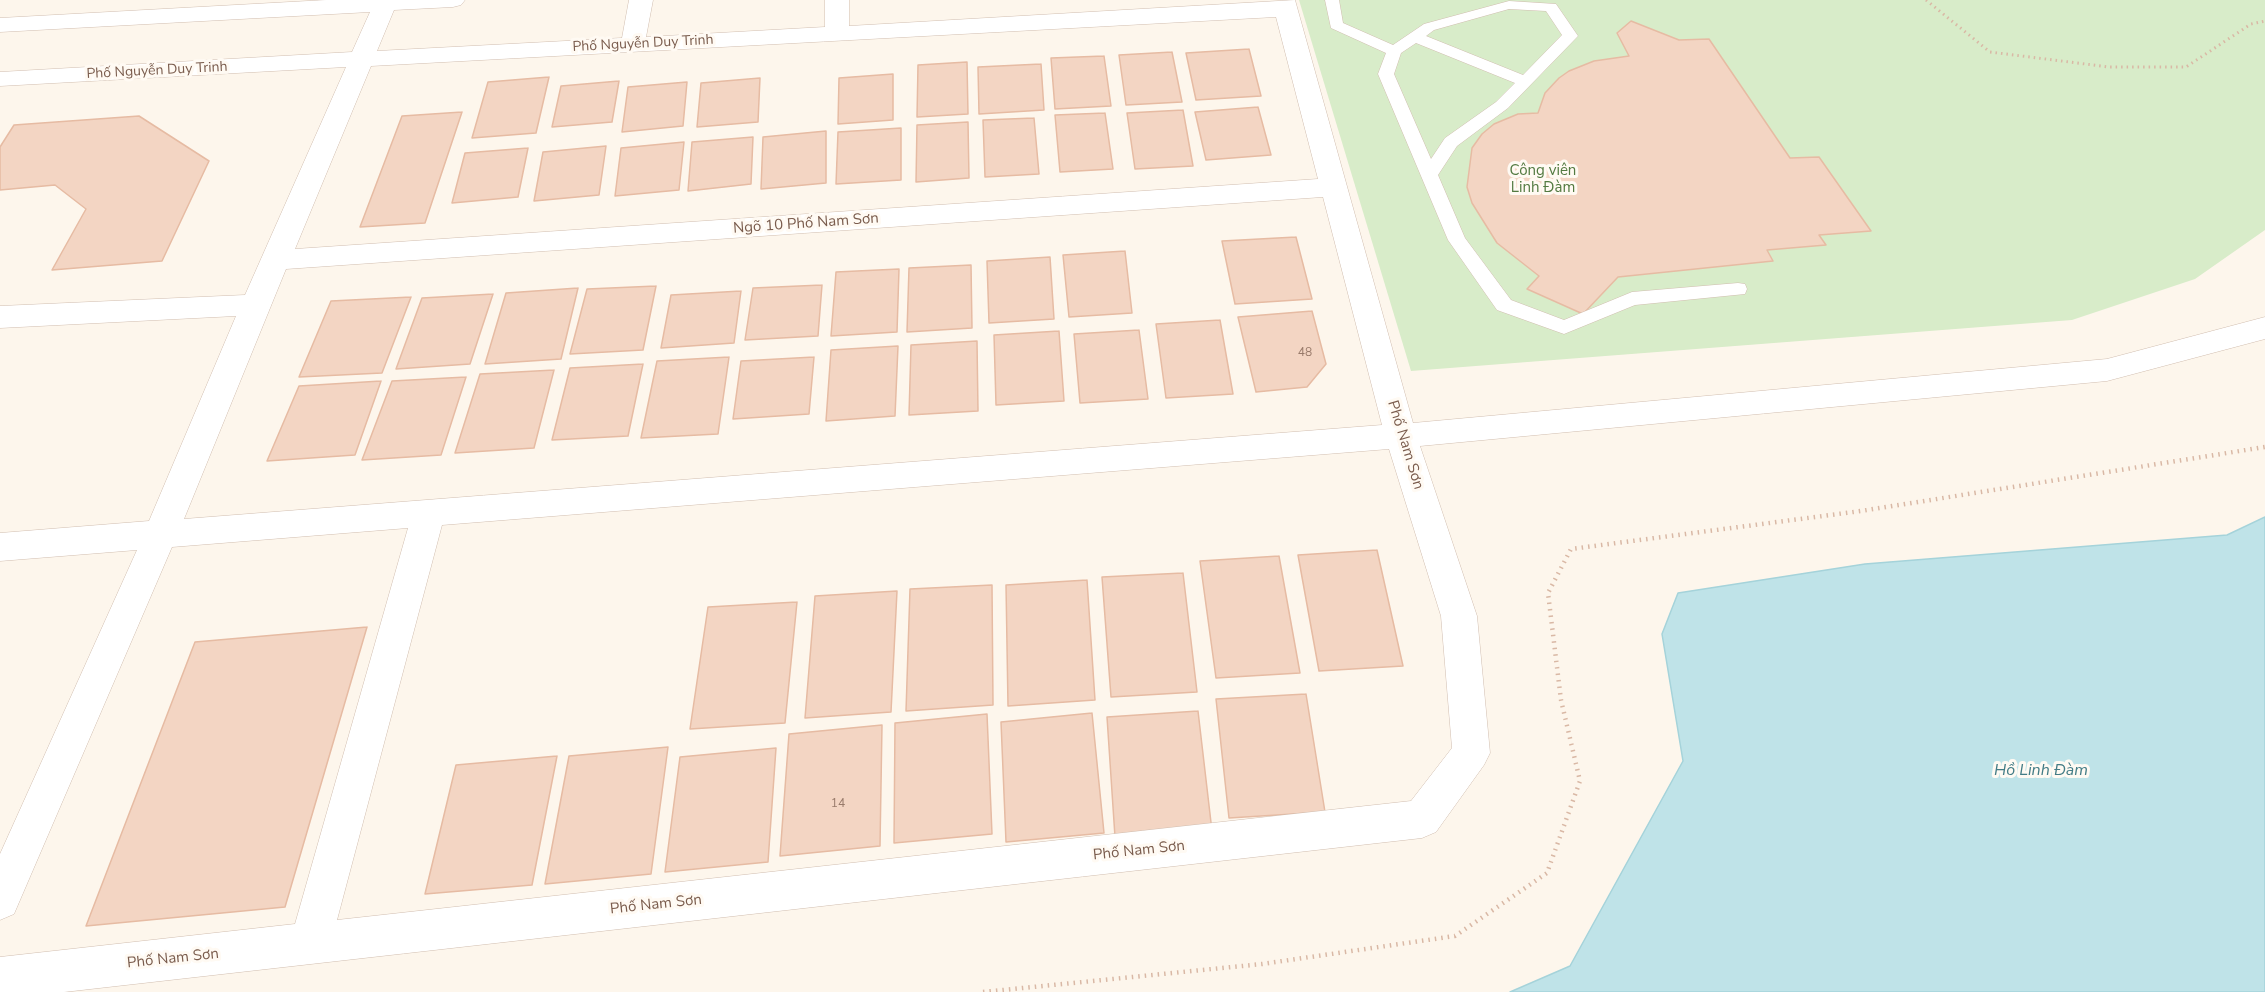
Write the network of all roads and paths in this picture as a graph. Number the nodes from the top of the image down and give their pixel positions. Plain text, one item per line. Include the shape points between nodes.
1 (453, 0) edge
2 (641, 0) edge
3 (837, 0) edge
4 (1332, 0) edge
5 (1926, 0) edge
6 (386, 2) edge
7 (1284, 4) edge
8 (223, 6) edge
9 (1015, 12) edge
10 (2265, 21) edge
11 (0, 25) edge
12 (837, 33) junction
13 (1414, 37) junction
14 (633, 45) junction
15 (1394, 51) junction
16 (362, 59) junction
17 (0, 79) edge
18 (1525, 81) junction
19 (1430, 175) junction
20 (1335, 187) junction
21 (276, 260) junction
22 (1738, 289) dead end
23 (255, 305) junction
24 (0, 317) edge
25 (2265, 328) edge
26 (1401, 436) junction
27 (2265, 447) edge
28 (429, 513) junction
29 (161, 534) junction
30 (0, 547) edge
31 (0, 900) edge
32 (310, 944) junction
33 (0, 978) edge
34 (983, 992) edge

1 - 6 street
2 - 14 street
3 - 12 street
4 - 15 lane via 1335,25
5 - 10 path via 1990,52 2109,67 2186,66 2252,24
6 - 8 street
6 - 16 street
7 - 9 street, Phố Nguyễn Duy Trinh
7 - 20 street, Phố Nam Sơn
8 - 11 street
9 - 12 street, Phố Nguyễn Duy Trinh
12 - 14 street, Phố Nguyễn Duy Trinh
13 - 15 lane
13 - 18 lane
13 - 18 lane via 1429,27 1509,5 1551,7 1570,36
14 - 16 street, Phố Nguyễn Duy Trinh
15 - 19 lane via 1386,74
16 - 17 street, Phố Nguyễn Duy Trinh
16 - 21 street
18 - 19 lane via 1502,105 1452,142
19 - 22 lane via 1457,240 1504,305 1564,327 1632,299
20 - 21 street, Ngõ 10 Phố Nam Sơn
20 - 26 street, Phố Nam Sơn
21 - 23 street
23 - 24 street
23 - 29 street
25 - 26 street via 2107,369
26 - 28 street
26 - 32 street, Phố Nam Sơn via 1459,616 1471,753 1422,819
27 - 34 path via 1861,511 1571,549 1548,593 1561,700 1580,782 1547,873 1455,936 1262,963
28 - 29 street
28 - 32 street
29 - 30 street
29 - 31 street
32 - 33 street, Phố Nam Sơn

